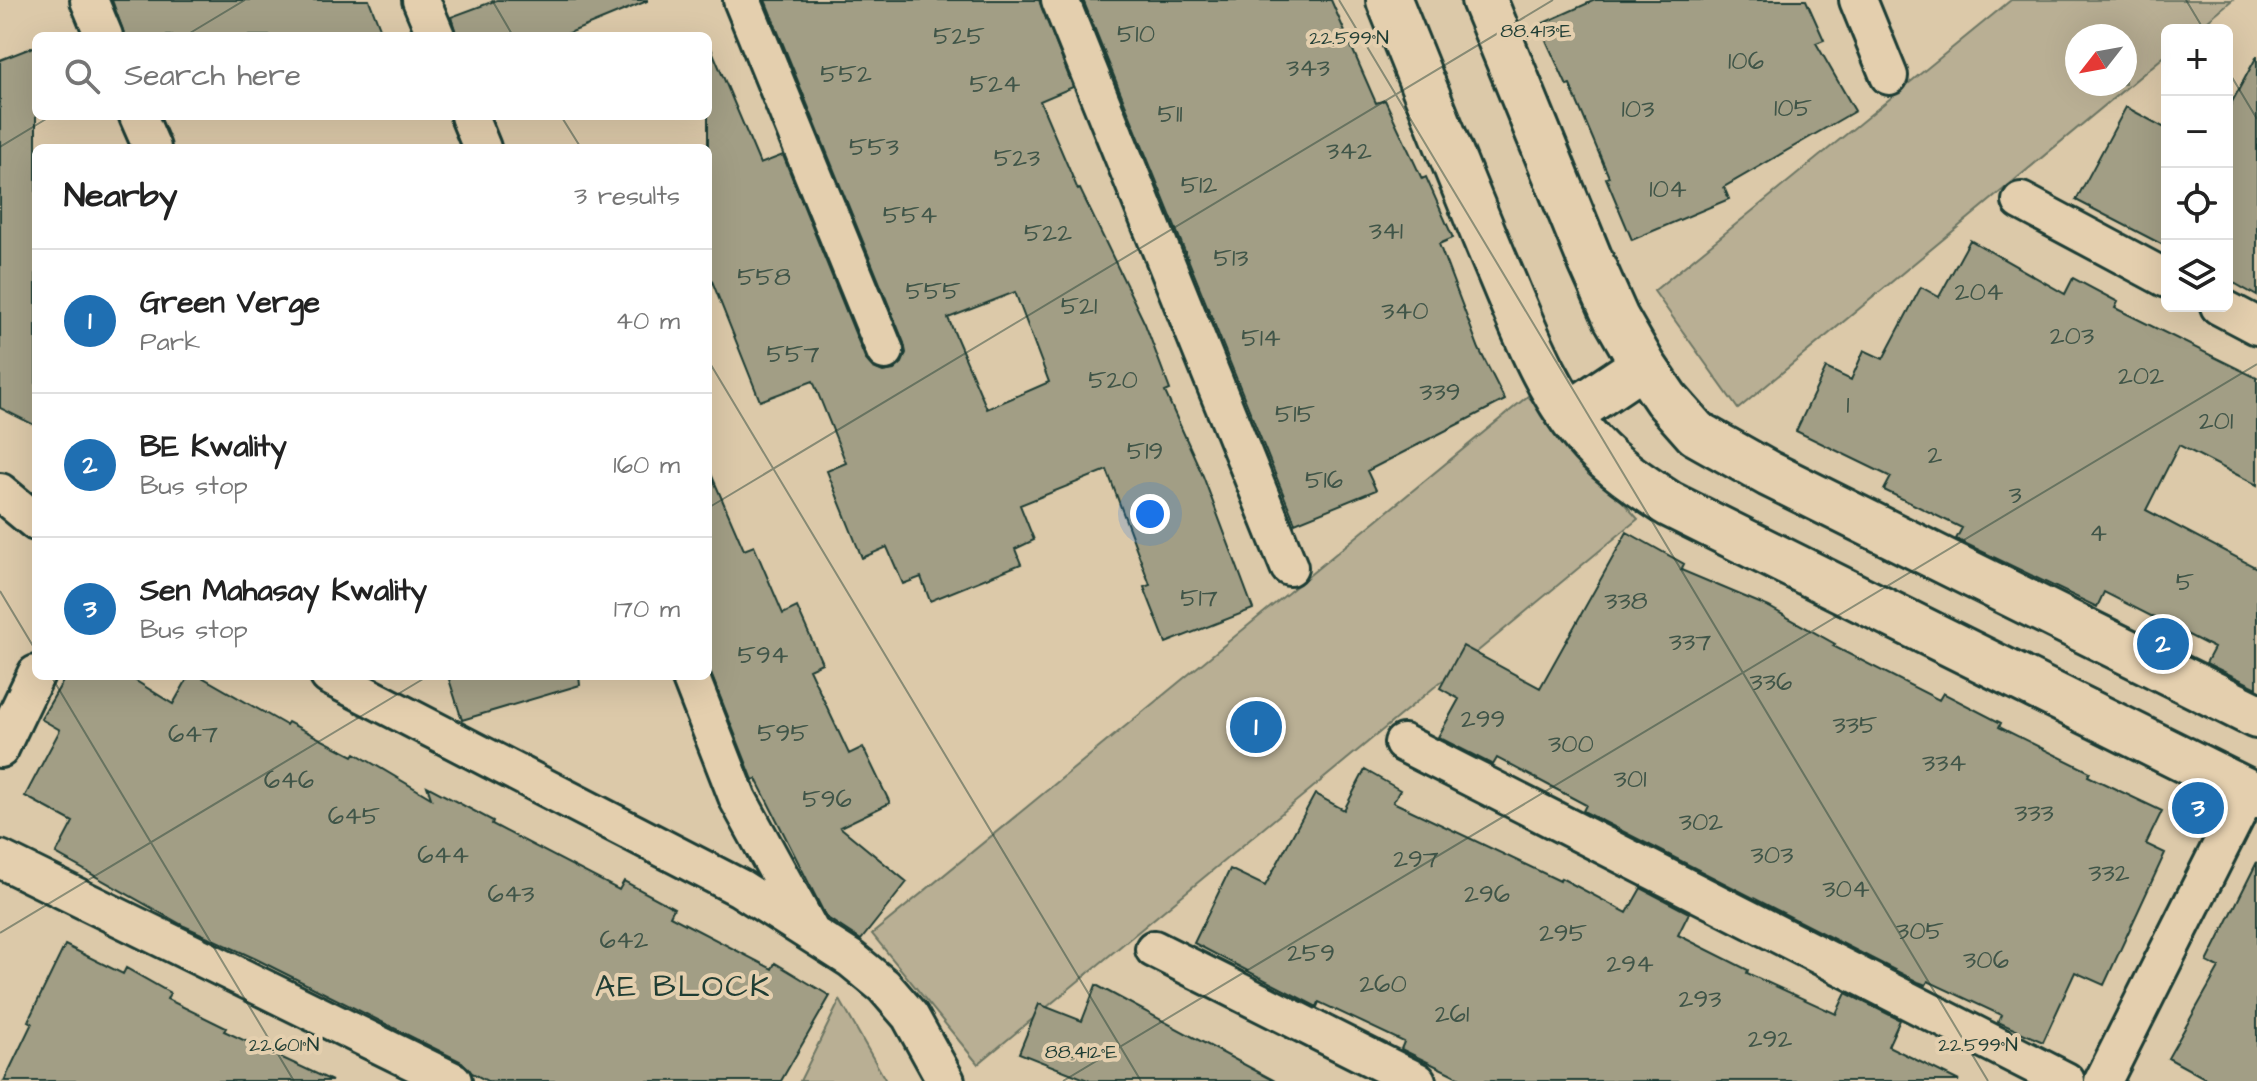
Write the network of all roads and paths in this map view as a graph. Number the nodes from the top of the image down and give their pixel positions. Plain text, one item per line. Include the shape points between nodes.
1 (89, 0) edge
2 (421, 0) edge
3 (742, 0) edge
4 (1060, 0) edge
5 (1389, 0) edge
6 (1484, 0) edge
7 (1858, 0) edge
8 (102, 32) edge
9 (434, 32) edge
10 (1889, 76) dead end
11 (140, 120) edge
12 (471, 120) edge
13 (150, 144) edge
14 (480, 144) edge
15 (2021, 201) dead end
16 (2161, 276) edge
17 (2230, 312) edge
18 (2257, 326) edge
19 (885, 351) dead end
20 (1643, 365) junction
21 (1570, 414) junction
22 (0, 492) edge
23 (32, 519) edge
24 (1289, 567) dead end
25 (33, 680) edge
26 (342, 680) edge
27 (692, 680) edge
28 (383, 692) edge
29 (2257, 716) edge
30 (1403, 743) dead end
31 (0, 749) edge
32 (2253, 794) edge
33 (0, 859) edge
34 (812, 934) junction
35 (1154, 949) dead end
36 (453, 1081) edge
37 (946, 1081) edge
38 (1417, 1081) edge
39 (2066, 1081) edge
40 (2103, 1081) edge

1 - 8 street
2 - 9 street
3 - 19 street
4 - 24 street
5 - 21 main road via 1510,296
6 - 20 main road via 1591,262
7 - 10 street
11 - 13 street
12 - 14 street
15 - 16 street
17 - 18 street
20 - 21 main road
20 - 29 main road via 1696,433
21 - 32 main road via 1612,463 1669,504
22 - 23 street
25 - 31 street
26 - 28 street
27 - 34 street via 738,799
28 - 34 street via 740,888
30 - 39 street
32 - 40 street
33 - 36 street
34 - 37 street via 884,986 910,1016
35 - 38 street

